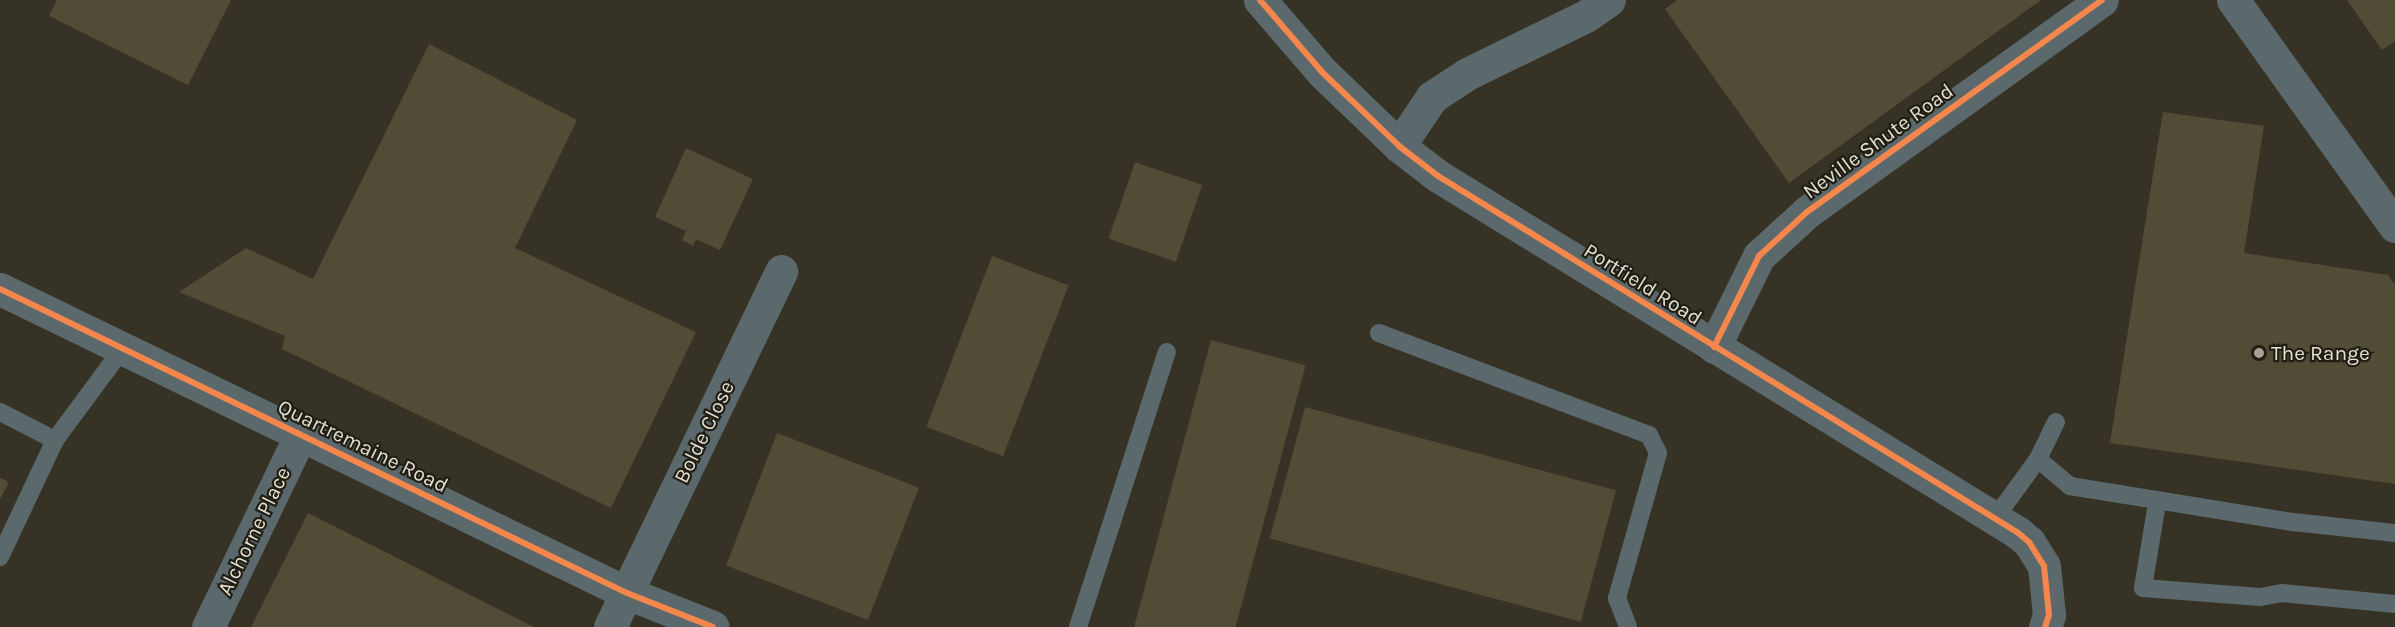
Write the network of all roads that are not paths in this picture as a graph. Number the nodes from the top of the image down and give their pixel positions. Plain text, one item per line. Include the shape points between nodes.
1 (1260, 0) edge
2 (1609, 0) edge
3 (2102, 0) edge
4 (2233, 0) edge
5 (1399, 146) junction
6 (2395, 226) edge
7 (781, 271) dead end
8 (0, 289) edge
9 (1379, 333) dead end
10 (1714, 347) junction
11 (123, 348) junction
12 (1167, 352) dead end
13 (0, 412) edge
14 (2056, 422) dead end
15 (301, 434) junction
16 (55, 440) junction
17 (2038, 459) junction
18 (2157, 502) junction
19 (1995, 518) junction
20 (2395, 532) edge
21 (0, 557) edge
22 (627, 593) junction
23 (2395, 604) edge
24 (208, 627) edge
25 (610, 627) edge
26 (713, 627) edge
27 (1078, 627) edge
28 (1628, 627) edge
29 (2045, 627) edge

1 - 5 street, Portfield Road via 1323,73
2 - 5 street via 1586,16 1467,74 1432,97
3 - 10 street, Neville Shute Road via 1807,212 1759,256
4 - 6 street
5 - 10 street, Portfield Road via 1438,176
7 - 22 street, Bolde Close
8 - 11 street, Quartremaine Road
9 - 28 lane via 1649,435 1658,453 1617,598
10 - 19 street, Portfield Road
11 - 15 street, Quartremaine Road
11 - 16 lane
12 - 27 lane
13 - 16 lane
14 - 17 lane
15 - 22 street, Quartremaine Road
15 - 24 street, Alchorne Place
16 - 21 lane
17 - 18 lane via 2070,486
17 - 19 lane
18 - 20 lane
18 - 23 lane via 2143,588 2260,597 2282,593
19 - 29 street, Portfield Road via 2029,542 2044,566 2049,615
22 - 25 street
22 - 26 street, Quartremaine Road

